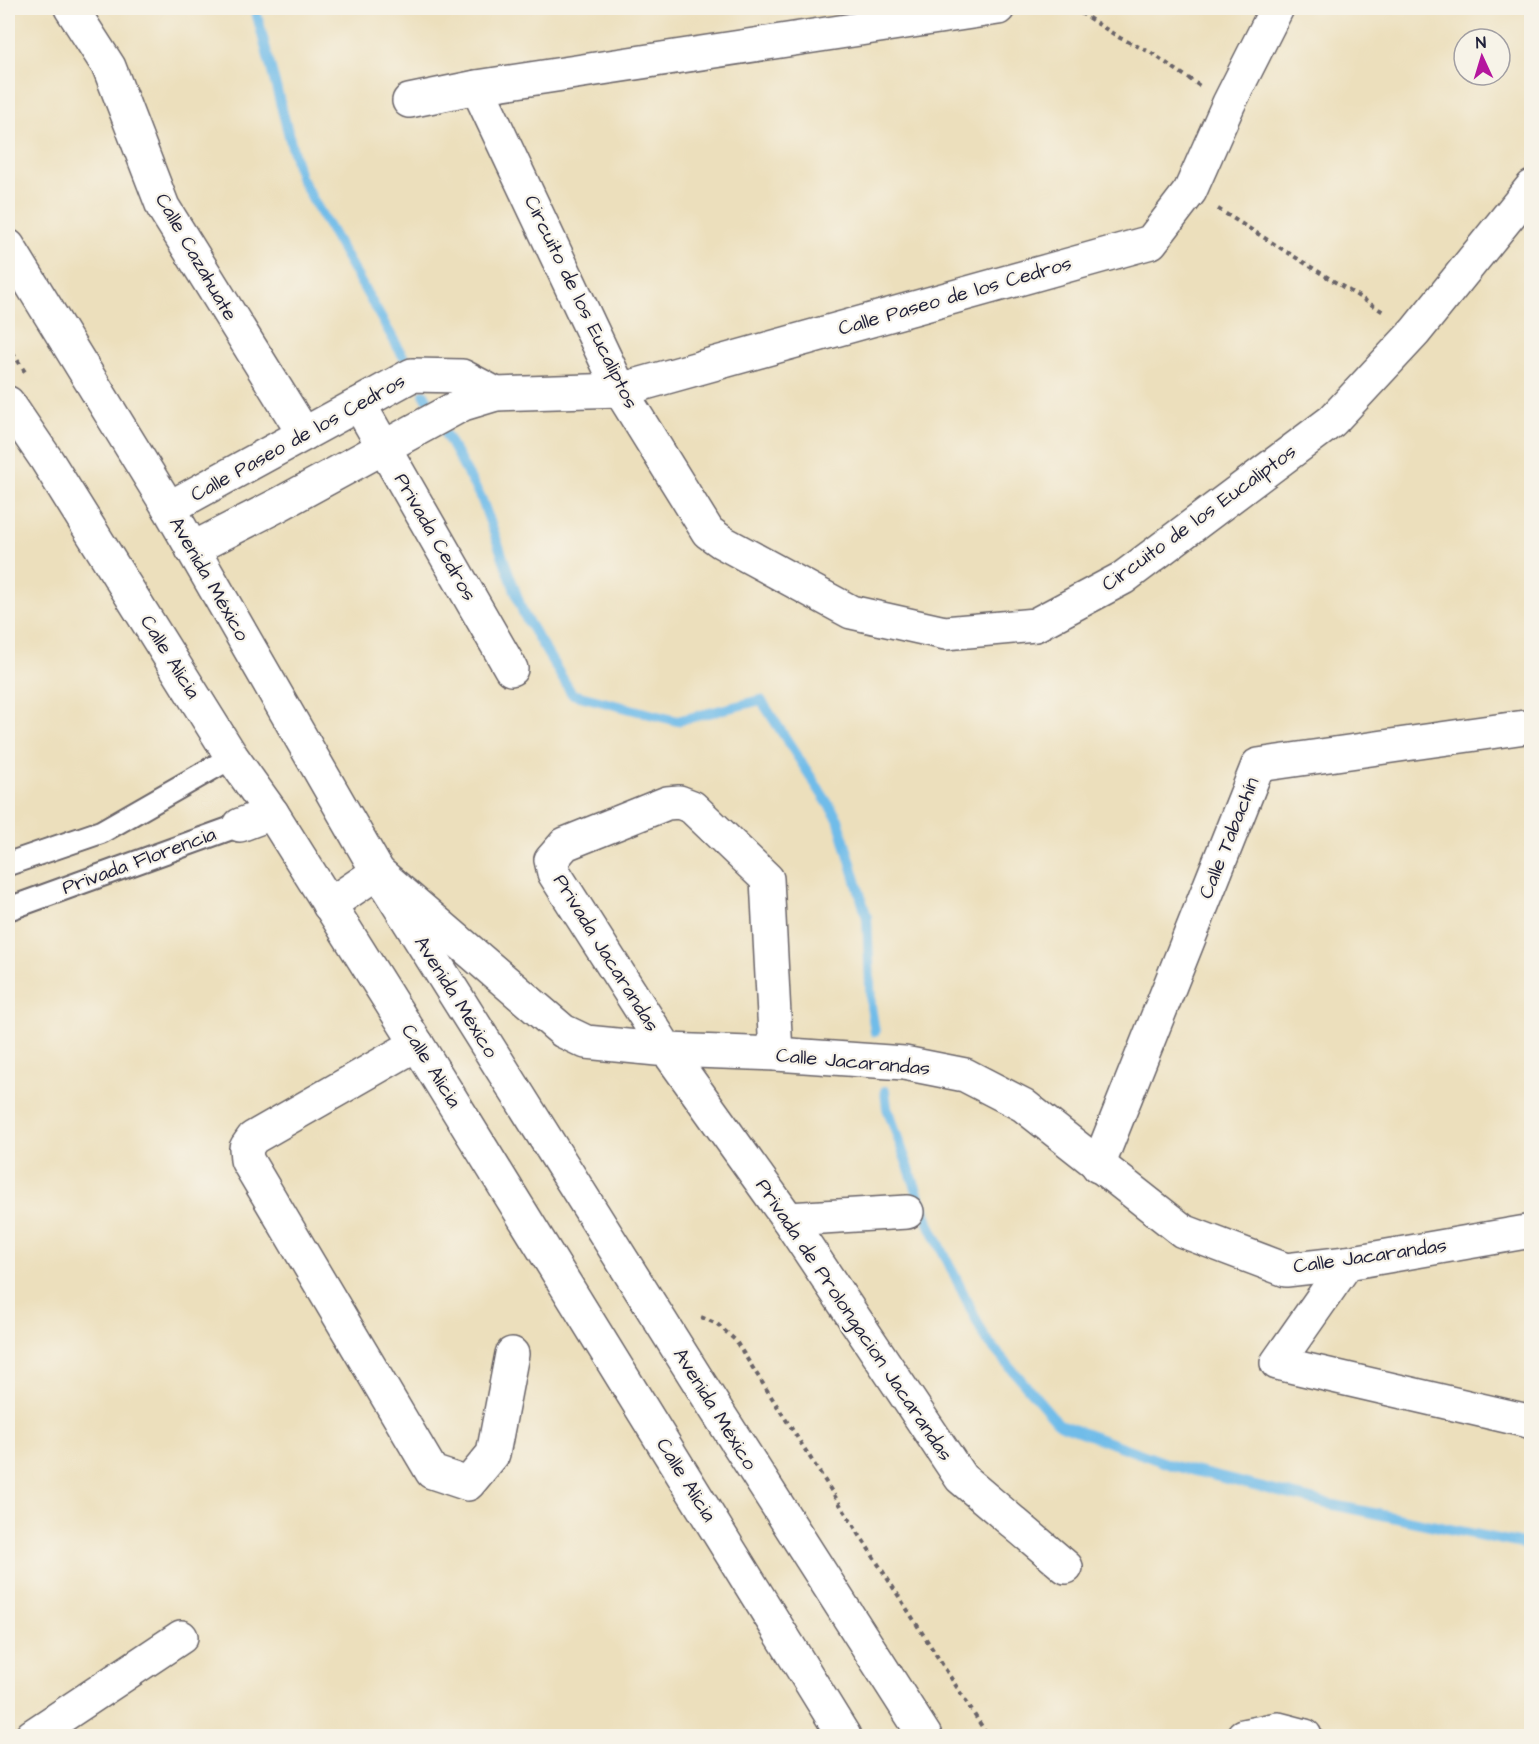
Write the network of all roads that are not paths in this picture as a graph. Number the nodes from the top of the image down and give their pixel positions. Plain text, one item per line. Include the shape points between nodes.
1 (71, 8) edge
2 (998, 8) edge
3 (1277, 8) edge
4 (477, 87) junction
5 (409, 101) dead end
6 (1532, 187) edge
7 (8, 246) edge
8 (620, 390) junction
9 (496, 394) junction
10 (8, 403) edge
11 (359, 404) junction
12 (304, 434) junction
13 (384, 446) junction
14 (169, 508) junction
15 (192, 549) junction
16 (511, 669) dead end
17 (1532, 726) edge
18 (232, 757) junction
19 (272, 813) junction
20 (240, 825) joint
21 (8, 864) edge
22 (378, 872) junction
23 (329, 905) junction
24 (8, 909) edge
25 (417, 1044) junction
26 (667, 1050) junction
27 (776, 1054) junction
28 (1098, 1166) junction
29 (907, 1212) dead end
30 (788, 1219) junction
31 (1532, 1231) edge
32 (1347, 1263) junction
33 (512, 1354) dead end
34 (1532, 1422) edge
35 (1066, 1567) dead end
36 (181, 1637) dead end
37 (32, 1737) edge
38 (844, 1737) edge
39 (925, 1737) edge
40 (1243, 1737) edge
41 (1305, 1737) edge

1 - 12 street, Calle Cazahuate via 109,67 163,207
2 - 4 street
3 - 8 street, Calle Paseo de los Cedros via 1190,191 1151,242
4 - 5 street
4 - 8 street, Circuito de los Eucaliptos
6 - 8 street, Circuito de los Eucaliptos via 1415,332 1332,421 1123,578 1035,626 945,633 850,612 722,542 708,532
7 - 14 street, Avenida México
8 - 9 street, Calle Paseo de los Cedros
9 - 11 street, Calle Paseo de los Cedros via 462,376 412,375
9 - 13 street, Calle Paseo de los Cedros via 464,404
10 - 18 street, Calle Alicia
11 - 12 street, Calle Paseo de los Cedros
11 - 13 street, Privada Cedros
12 - 14 street, Calle Paseo de los Cedros
13 - 15 street, Calle Paseo de los Cedros
13 - 16 street, Privada Cedros
14 - 15 street, Avenida México
15 - 22 street, Avenida México
17 - 28 street, Calle Tabachín via 1258,765
18 - 19 street, Calle Alicia
18 - 21 lane via 101,832
19 - 20 street, Privada Florencia
19 - 23 street, Calle Alicia
20 - 24 lane, Privada Florencia
22 - 23 street
22 - 26 street, Calle Jacarandas via 563,1031 586,1042
22 - 39 street, Avenida México
23 - 25 street, Calle Alicia
25 - 33 street via 253,1138 246,1148 247,1160 432,1472 468,1484 493,1454
25 - 38 street, Calle Alicia
26 - 27 street, Calle Jacarandas
26 - 27 street, Privada Jacarandas via 554,873 551,860 565,844 667,802 679,802 692,807 768,879
26 - 30 street, Privada de Prolongacion Jacarandas
27 - 28 street, Calle Jacarandas via 904,1063 965,1075 1023,1106
28 - 32 street, Calle Jacarandas via 1183,1231 1286,1270
29 - 30 street
30 - 35 street, Privada de Prolongacion Jacarandas via 961,1478
31 - 32 street, Calle Jacarandas
32 - 34 street via 1277,1363
36 - 37 street
40 - 41 street via 1278,1730

